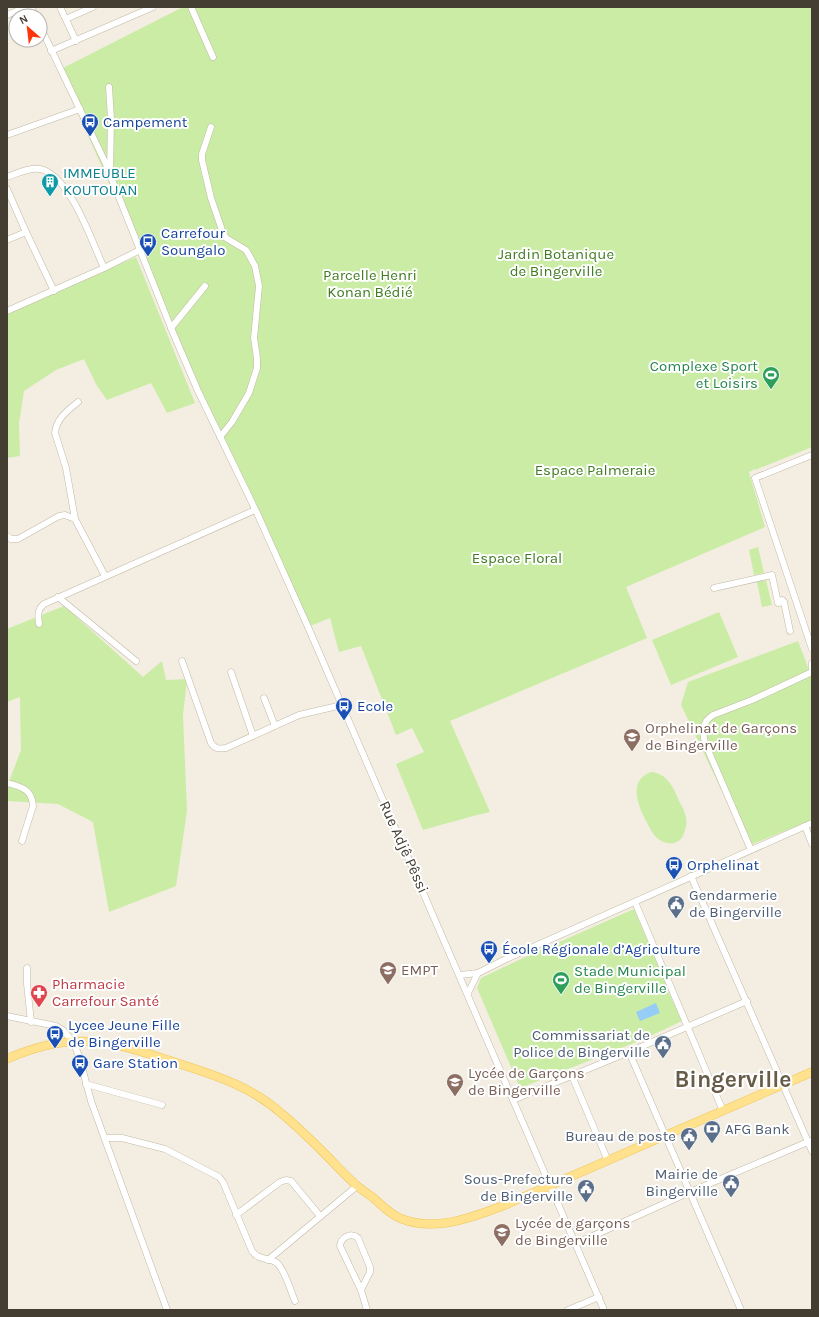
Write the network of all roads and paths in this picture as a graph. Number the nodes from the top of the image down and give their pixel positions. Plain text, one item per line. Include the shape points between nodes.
1 (26, 7) edge
2 (60, 7) edge
3 (93, 7) edge
4 (153, 7) edge
5 (191, 7) edge
6 (7, 15) edge
7 (66, 19) junction
8 (76, 41) junction
9 (48, 44) edge
10 (51, 51) junction
11 (213, 57) dead end
12 (109, 87) dead end
13 (80, 108) junction
14 (211, 127) dead end
15 (7, 135) edge
16 (110, 175) junction
17 (7, 177) edge
18 (7, 189) edge
19 (26, 232) junction
20 (7, 240) edge
21 (140, 250) junction
22 (104, 268) junction
23 (205, 286) dead end
24 (54, 290) junction
25 (7, 311) edge
26 (171, 328) junction
27 (78, 402) dead end
28 (220, 436) junction
29 (812, 455) edge
30 (255, 510) junction
31 (75, 519) junction
32 (7, 536) edge
33 (105, 576) junction
34 (714, 588) dead end
35 (58, 597) junction
36 (39, 624) dead end
37 (790, 631) dead end
38 (812, 649) edge
39 (136, 661) dead end
40 (182, 661) dead end
41 (812, 664) edge
42 (812, 668) edge
43 (231, 672) dead end
44 (812, 672) edge
45 (264, 698) dead end
46 (342, 705) junction
47 (275, 726) junction
48 (253, 736) junction
49 (7, 783) edge
50 (812, 823) edge
51 (805, 826) junction
52 (22, 841) dead end
53 (812, 844) edge
54 (751, 850) junction
55 (691, 876) junction
56 (635, 902) junction
57 (27, 968) dead end
58 (478, 973) junction
59 (460, 975) junction
60 (468, 994) junction
61 (747, 1001) junction
62 (7, 1016) edge
63 (31, 1022) junction
64 (688, 1027) junction
65 (74, 1042) junction
66 (629, 1052) junction
67 (7, 1059) edge
68 (812, 1072) edge
69 (572, 1076) junction
70 (86, 1084) junction
71 (783, 1085) junction
72 (513, 1100) junction
73 (162, 1105) dead end
74 (722, 1111) junction
75 (665, 1136) junction
76 (106, 1138) junction
77 (810, 1142) edge
78 (812, 1152) edge
79 (608, 1160) junction
80 (356, 1186) junction
81 (550, 1186) junction
82 (690, 1192) junction
83 (236, 1215) junction
84 (320, 1216) junction
85 (575, 1244) junction
86 (268, 1260) junction
87 (361, 1290) junction
88 (599, 1297) junction
89 (295, 1301) dead end
90 (167, 1310) edge
91 (367, 1310) edge
92 (568, 1310) edge
93 (604, 1310) edge
94 (741, 1310) edge

1 - 6 street
2 - 7 street
3 - 7 street
4 - 8 street
5 - 11 street
7 - 8 street
8 - 10 street
9 - 10 street, Rue Adjê Pêssi
10 - 13 street, Rue Adjê Pêssi
12 - 16 street via 112,119
13 - 15 street
13 - 16 street, Rue Adjê Pêssi
14 - 28 street via 202,160 211,198 223,233 226,238 246,250 255,266 259,286 254,338 257,368 249,393 232,422
16 - 21 street, Rue Adjê Pêssi
17 - 22 street via 39,169 59,181 72,198
18 - 19 street
19 - 20 street
19 - 24 street
21 - 22 street
21 - 26 street, Rue Adjê Pêssi
22 - 24 street
23 - 26 street
24 - 25 street
26 - 28 street, Rue Adjê Pêssi
27 - 31 street via 55,427 66,468
28 - 30 street, Rue Adjê Pêssi
29 - 38 street via 755,478
30 - 33 street
30 - 46 street, Rue Adjê Pêssi
31 - 32 street via 65,515 59,516 18,539
31 - 33 street
33 - 35 street
34 - 37 street via 772,575 778,603 783,601
35 - 36 street via 40,608
35 - 39 street
40 - 48 street via 214,747 226,748
41 - 42 street
43 - 48 street
44 - 54 street via 752,700 712,715 704,723 705,743
45 - 47 street
46 - 47 street via 299,715
46 - 59 street, Rue Adjê Pêssi
47 - 48 street
49 - 52 street via 25,789 33,800
50 - 51 street
51 - 53 street
51 - 54 street
54 - 55 street
55 - 56 street
55 - 61 street
56 - 58 street
56 - 64 street
57 - 63 street
58 - 59 street
58 - 60 street
59 - 60 street, Rue Adjê Pêssi
60 - 72 street, Rue Adjê Pêssi
61 - 64 street
61 - 71 street
62 - 63 street
63 - 65 street via 56,1026
64 - 66 street
64 - 74 street
65 - 67 main road via 42,1047
65 - 70 street
65 - 80 main road via 95,1042 148,1054 230,1081 251,1091 282,1113
66 - 69 street
66 - 75 street
68 - 71 main road
69 - 72 street
69 - 79 street
70 - 73 street
70 - 76 street
71 - 74 main road
71 - 77 street
72 - 81 street, Rue Adjê Pêssi
74 - 75 main road
75 - 79 main road
75 - 82 street
76 - 83 street via 122,1138 165,1149 217,1176 223,1182
76 - 90 street
77 - 78 street
77 - 82 street
79 - 81 main road
80 - 81 main road via 401,1219 429,1224 469,1218
80 - 84 street
81 - 85 street, Rue Adjê Pêssi
82 - 85 street
82 - 94 street
83 - 84 street via 286,1180 291,1181
83 - 86 street via 255,1256
84 - 86 street
85 - 88 street, Rue Adjê Pêssi
86 - 89 street via 278,1264 282,1270
87 - 87 street via 340,1246 343,1239 352,1235 358,1238 370,1267
87 - 91 street
88 - 92 street
88 - 93 street, Rue Adjê Pêssi

